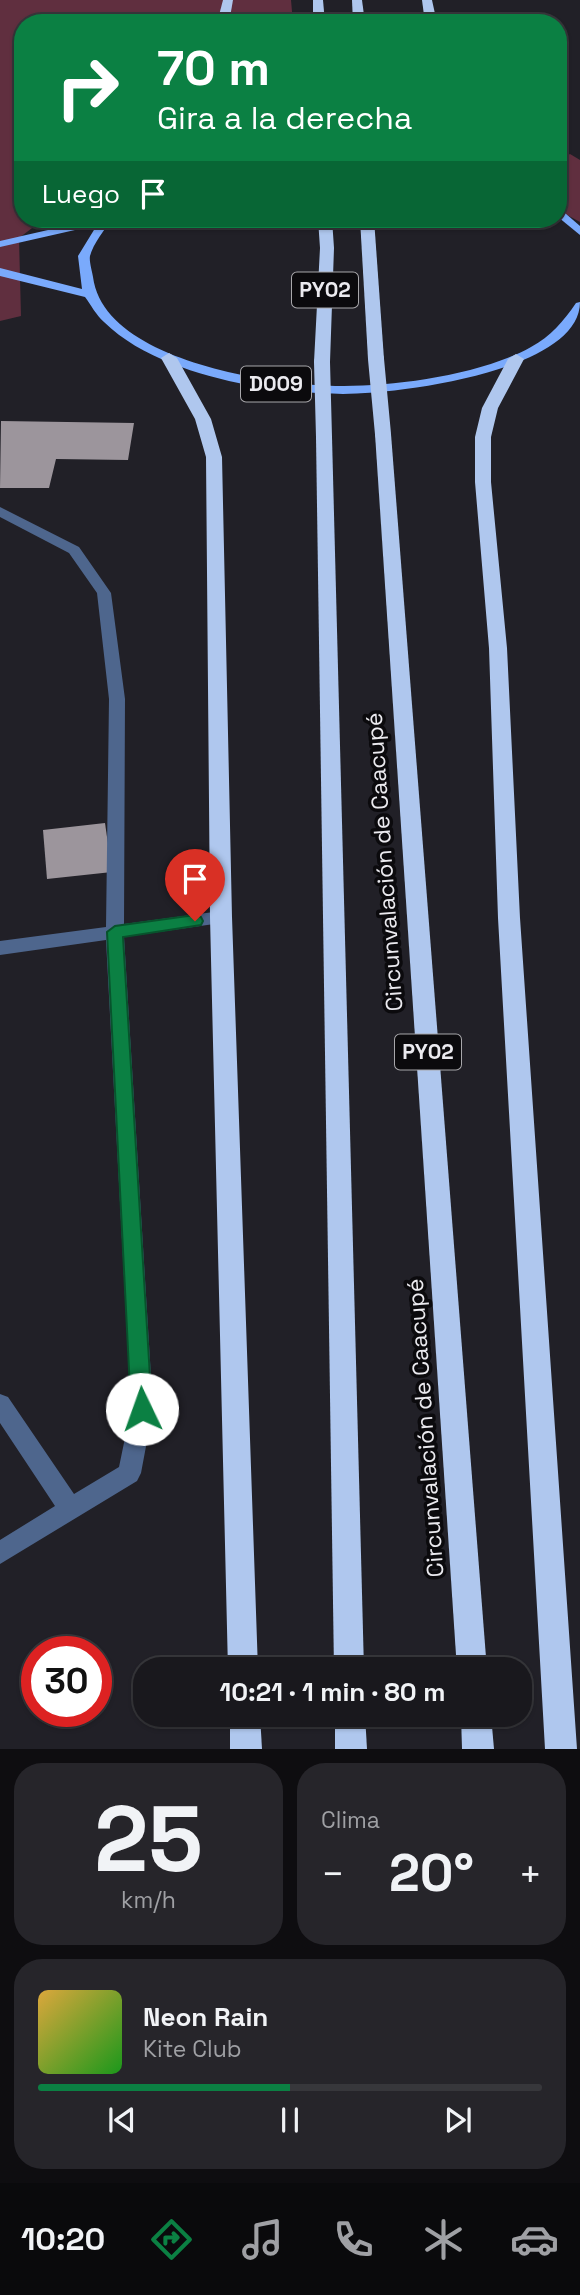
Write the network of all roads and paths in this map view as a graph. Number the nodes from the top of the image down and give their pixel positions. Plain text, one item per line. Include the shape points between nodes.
1 (567, 219) edge
2 (68, 228) edge
3 (101, 228) edge
4 (326, 228) edge
5 (368, 228) edge
6 (580, 232) edge
7 (0, 244) edge
8 (0, 272) edge
9 (89, 294) junction
10 (580, 306) edge
11 (580, 330) edge
12 (562, 332) junction
13 (169, 358) junction
14 (516, 359) junction
15 (0, 511) edge
16 (221, 917) junction
17 (115, 932) junction
18 (0, 948) edge
19 (0, 1404) edge
20 (70, 1509) junction
21 (0, 1553) edge
22 (243, 1657) edge
23 (349, 1657) edge
24 (471, 1657) edge
25 (245, 1727) edge
26 (350, 1727) edge
27 (477, 1727) edge
28 (246, 1749) edge
29 (351, 1749) edge
30 (478, 1749) edge
31 (561, 1749) edge

1 - 6 main road
2 - 7 main road
3 - 9 main road via 84,256
4 - 23 highway, Circunvalación de Caacupé / PY02, bridge via 322,362
5 - 24 highway, Circunvalación de Caacupé / PY02, bridge
8 - 9 main road
9 - 13 main road, D009 via 106,318 132,339
10 - 12 main road, D009
11 - 12 main road, D009
12 - 14 main road, D009
13 - 14 main road, D009 via 250,382 344,390 437,382
13 - 16 highway via 203,419 214,457
14 - 31 highway via 490,408 482,437 483,482 498,648 509,918
15 - 17 street via 74,550 104,593 117,699
16 - 17 street
16 - 22 highway
17 - 18 street
17 - 20 street via 142,1409 129,1473
19 - 20 street
20 - 21 street
25 - 28 highway
26 - 29 highway
27 - 30 highway

